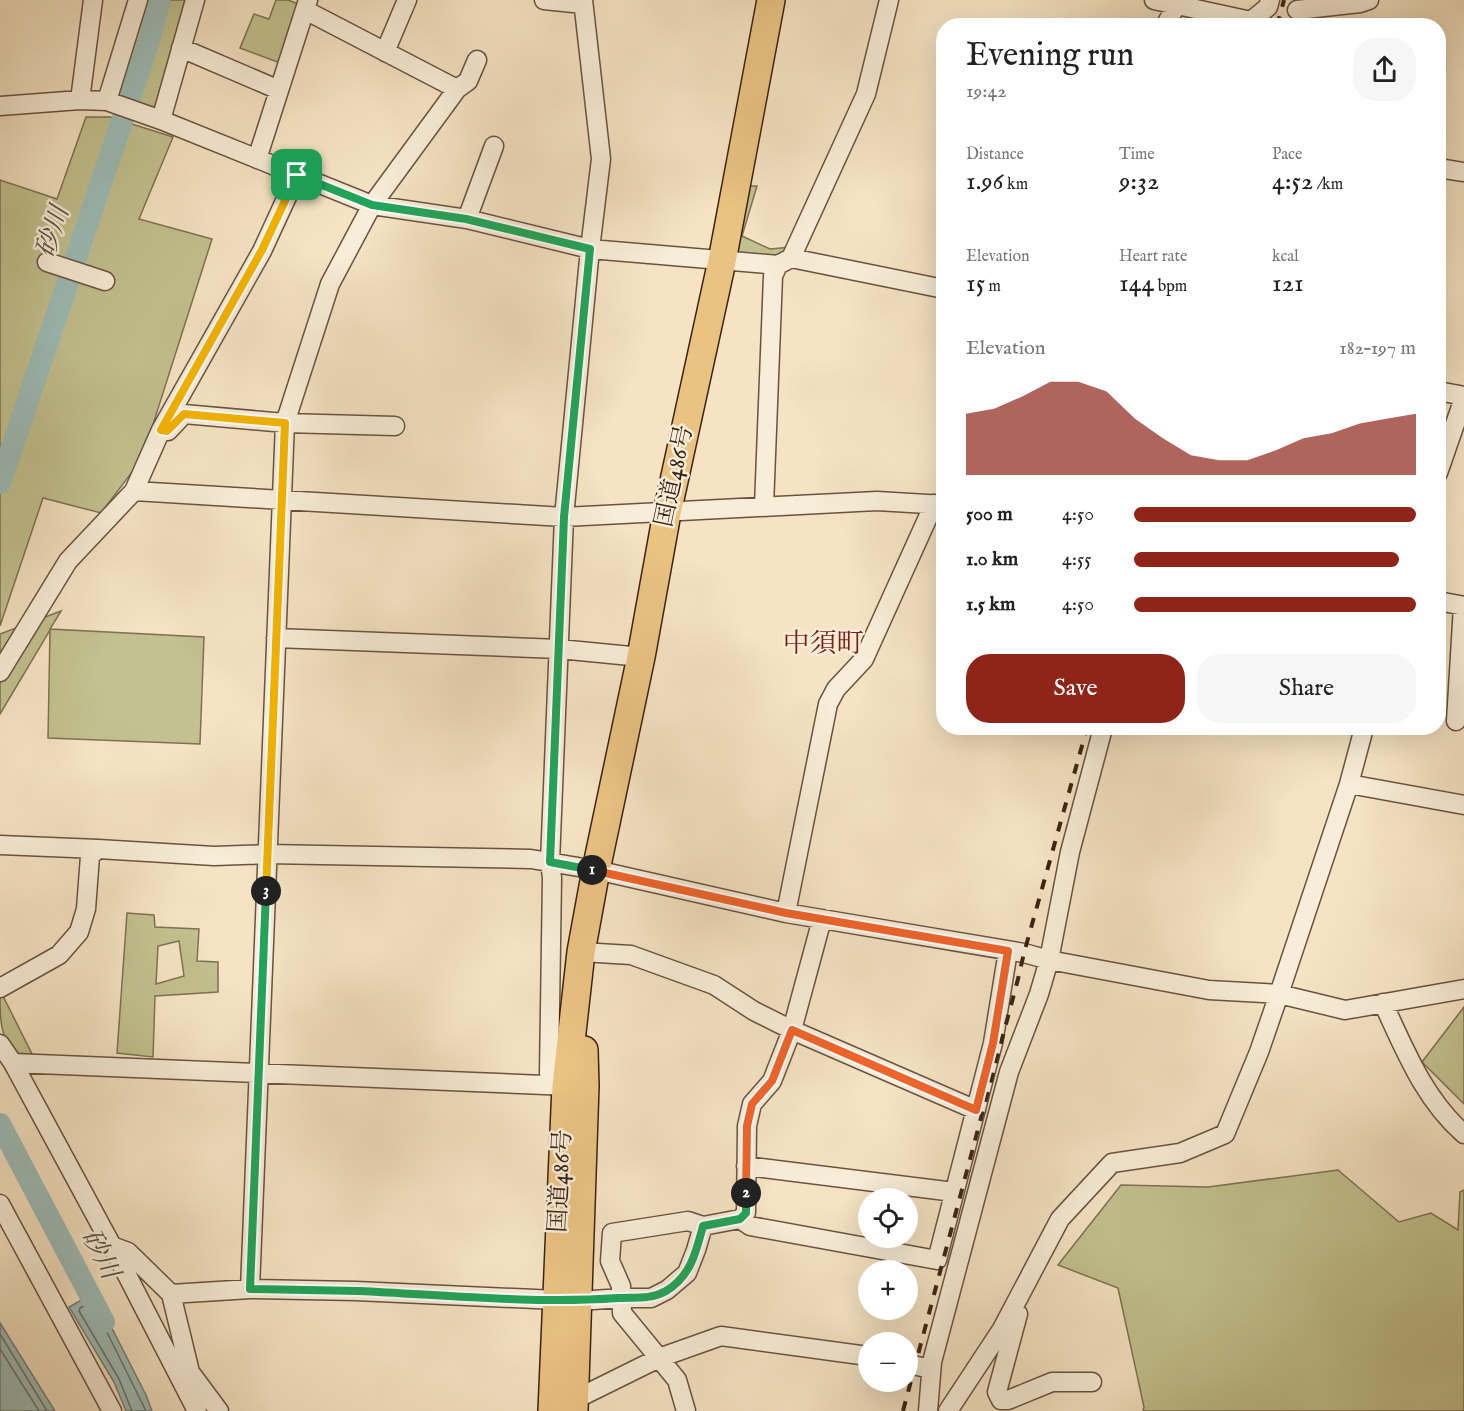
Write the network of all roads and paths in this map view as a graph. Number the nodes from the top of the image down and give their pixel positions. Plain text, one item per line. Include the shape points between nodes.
1 (93, 0) edge
2 (138, 0) edge
3 (195, 0) edge
4 (407, 0) edge
5 (544, 0) edge
6 (771, 0) edge
7 (889, 0) edge
8 (1154, 0) edge
9 (1270, 0) edge
10 (1369, 0) edge
11 (583, 2) edge
12 (1188, 4) edge
13 (306, 5) edge
14 (1296, 12) edge
15 (1173, 18) edge
16 (1240, 18) edge
17 (1255, 18) edge
18 (181, 48) junction
19 (385, 52) junction
20 (477, 60) dead end
21 (457, 89) junction
22 (279, 90) junction
23 (80, 99) junction
24 (107, 101) junction
25 (0, 106) edge
26 (161, 120) junction
27 (494, 146) dead end
28 (257, 159) junction
29 (1446, 169) edge
30 (1464, 172) edge
31 (297, 175) junction
32 (372, 205) junction
33 (466, 219) junction
34 (590, 249) junction
35 (722, 261) junction
36 (47, 262) dead end
37 (785, 262) junction
38 (105, 281) dead end
39 (936, 288) edge
40 (1446, 393) edge
41 (1464, 397) edge
42 (285, 423) junction
43 (395, 426) dead end
44 (161, 430) junction
45 (1446, 450) edge
46 (134, 491) junction
47 (282, 499) junction
48 (936, 505) edge
49 (764, 506) junction
50 (936, 511) edge
51 (666, 513) junction
52 (564, 517) junction
53 (1446, 603) edge
54 (1464, 606) edge
55 (276, 638) junction
56 (559, 649) junction
57 (641, 657) junction
58 (0, 672) edge
59 (1456, 721) dead end
60 (1101, 735) edge
61 (1362, 735) edge
62 (1349, 784) junction
63 (1464, 805) edge
64 (0, 844) edge
65 (98, 849) junction
66 (267, 854) junction
67 (550, 862) junction
68 (596, 870) junction
69 (786, 913) junction
70 (822, 919) junction
71 (1008, 951) junction
72 (581, 952) junction
73 (1049, 960) junction
74 (0, 988) edge
75 (1464, 989) edge
76 (1279, 994) junction
77 (1383, 1003) junction
78 (792, 1030) junction
79 (0, 1044) edge
80 (13, 1063) junction
81 (258, 1072) junction
82 (575, 1086) junction
83 (976, 1110) junction
84 (1464, 1134) edge
85 (746, 1166) junction
86 (954, 1192) junction
87 (0, 1204) edge
88 (740, 1219) junction
89 (703, 1226) junction
90 (112, 1246) junction
91 (250, 1289) junction
92 (171, 1294) junction
93 (1020, 1295) junction
94 (621, 1298) junction
95 (567, 1301) junction
96 (858, 1355) edge
97 (659, 1358) junction
98 (918, 1366) edge
99 (931, 1369) junction
100 (186, 1377) junction
101 (1092, 1382) dead end
102 (1024, 1393) junction
103 (566, 1407) edge
104 (953, 1409) edge
105 (112, 1411) edge
106 (197, 1411) edge
107 (219, 1411) edge
108 (686, 1411) edge
109 (928, 1411) edge
110 (1009, 1411) edge

1 - 23 street
2 - 24 street
3 - 18 street
4 - 19 street
5 - 11 street
6 - 35 highway, 国道486号
7 - 37 street via 866,94
8 - 12 street
9 - 17 street via 1268,8
10 - 14 street
11 - 34 street via 601,159
12 - 15 street
12 - 16 street
13 - 19 street
13 - 22 street
18 - 22 street
18 - 26 street
19 - 21 street
20 - 21 street via 468,81
21 - 32 street
22 - 28 street
23 - 24 street
23 - 25 street
24 - 26 street
26 - 28 street
27 - 33 street
28 - 31 street
29 - 30 street
31 - 32 street
31 - 44 street via 262,250
32 - 33 street
32 - 42 street via 330,284
33 - 34 street
34 - 35 street
34 - 52 street
35 - 37 street
35 - 51 highway, 国道486号
36 - 38 street
37 - 39 street
37 - 49 street via 773,276
40 - 41 street
41 - 45 street
42 - 43 street
42 - 44 street via 184,414 167,431
42 - 47 street
44 - 46 street
46 - 47 street
46 - 58 street via 68,561
47 - 52 street
47 - 55 street
48 - 49 street via 877,501
49 - 51 street
50 - 69 street via 864,659 836,689 828,704
51 - 52 street
51 - 57 highway, 国道486号
52 - 56 street
53 - 54 street
54 - 59 street
55 - 56 street
55 - 66 street
56 - 57 street
56 - 67 street
57 - 68 highway, 国道486号
60 - 73 street via 1070,852
61 - 62 street
62 - 63 street
62 - 76 street
64 - 65 street
65 - 66 street via 214,856
65 - 74 street via 90,856 86,909 79,932 59,955
66 - 67 street
66 - 81 street
67 - 68 street
67 - 82 street via 549,1073
68 - 69 street
68 - 72 highway, 国道486号
69 - 70 street
70 - 71 street
70 - 78 street
71 - 73 street
71 - 83 street via 993,1043
72 - 78 street via 631,955 714,985
72 - 82 highway, 国道486号
73 - 76 street via 1209,990
73 - 99 street via 1009,1072
75 - 77 street
76 - 77 street via 1345,1010
76 - 93 street via 1225,1134 1180,1153 1112,1163 1060,1219
77 - 84 street via 1431,1098
78 - 83 street
78 - 85 street via 772,1081 752,1104
79 - 80 street
80 - 81 street
80 - 90 street
81 - 82 street
81 - 91 street
82 - 95 highway, 国道486号
83 - 86 street
85 - 86 street
85 - 88 street via 746,1213
86 - 88 street via 937,1260 750,1226
87 - 105 street
88 - 89 street
89 - 94 street via 687,1273 651,1298
89 - 94 street via 688,1221 612,1233 610,1261 621,1286
90 - 92 street via 128,1252
90 - 100 street
91 - 92 street
91 - 95 street
92 - 100 street
93 - 102 street via 1022,1303 997,1392 1001,1400
93 - 104 street
94 - 95 street
94 - 97 street via 622,1312
95 - 103 highway, 国道486号
96 - 97 street via 721,1336
97 - 103 street
97 - 108 street via 677,1380
98 - 99 street
99 - 109 street
100 - 106 street
100 - 107 street
101 - 102 street via 1052,1382
102 - 110 street via 1023,1401

